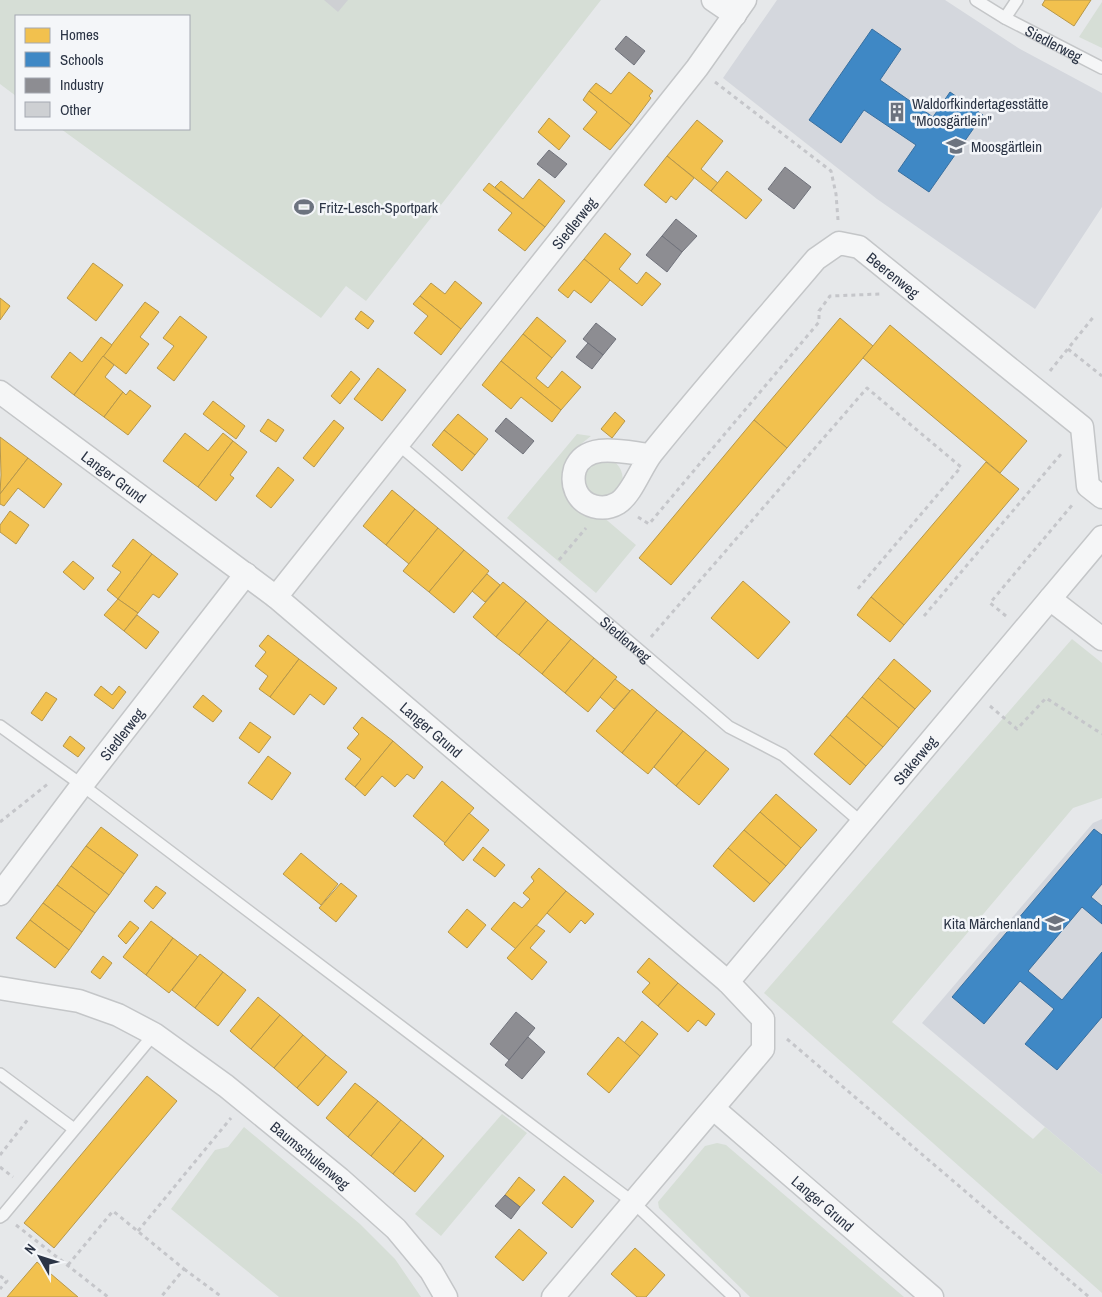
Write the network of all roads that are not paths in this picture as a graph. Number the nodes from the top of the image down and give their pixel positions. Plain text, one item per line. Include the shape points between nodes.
1 (713, 0) edge
2 (976, 0) edge
3 (1016, 0) edge
4 (740, 8) edge
5 (1004, 18) junction
6 (1102, 68) edge
7 (0, 392) edge
8 (398, 444) junction
9 (650, 455) junction
10 (1095, 492) edge
11 (1102, 537) edge
12 (246, 574) junction
13 (276, 597) junction
14 (1050, 599) junction
15 (1102, 639) edge
16 (0, 726) edge
17 (82, 785) junction
18 (862, 822) junction
19 (0, 894) edge
20 (728, 982) junction
21 (0, 988) edge
22 (154, 1034) junction
23 (0, 1074) edge
24 (714, 1109) junction
25 (74, 1129) junction
26 (634, 1203) junction
27 (2, 1216) edge
28 (446, 1297) edge
29 (553, 1297) edge
30 (734, 1297) edge
31 (932, 1297) edge

1 - 4 street
2 - 5 lane, Siedlerweg
3 - 5 lane
4 - 8 street, Siedlerweg via 697,68
5 - 6 lane, Siedlerweg
7 - 12 street, Langer Grund
8 - 13 street, Siedlerweg
8 - 18 lane, Siedlerweg via 729,727 783,755
9 - 9 street via 592,452 579,462 575,470 576,492 594,507 616,504 623,499
9 - 10 street, Beerenweg via 816,259 839,243 859,247 1082,427
11 - 14 street, Stakerweg
12 - 13 street, Langer Grund
12 - 17 street, Siedlerweg
13 - 20 street, Langer Grund
14 - 15 street
14 - 18 street, Stakerweg
16 - 17 lane
17 - 19 street, Siedlerweg
17 - 26 lane
18 - 20 street, Stakerweg
20 - 24 street, Langer Grund via 763,1019 763,1049
21 - 22 street, Baumschulenweg via 79,1001 118,1015
22 - 25 lane
22 - 28 street, Baumschulenweg via 245,1102 396,1228 431,1271
23 - 25 lane
24 - 26 street
24 - 31 street, Langer Grund
25 - 27 lane
26 - 29 street
26 - 30 lane

